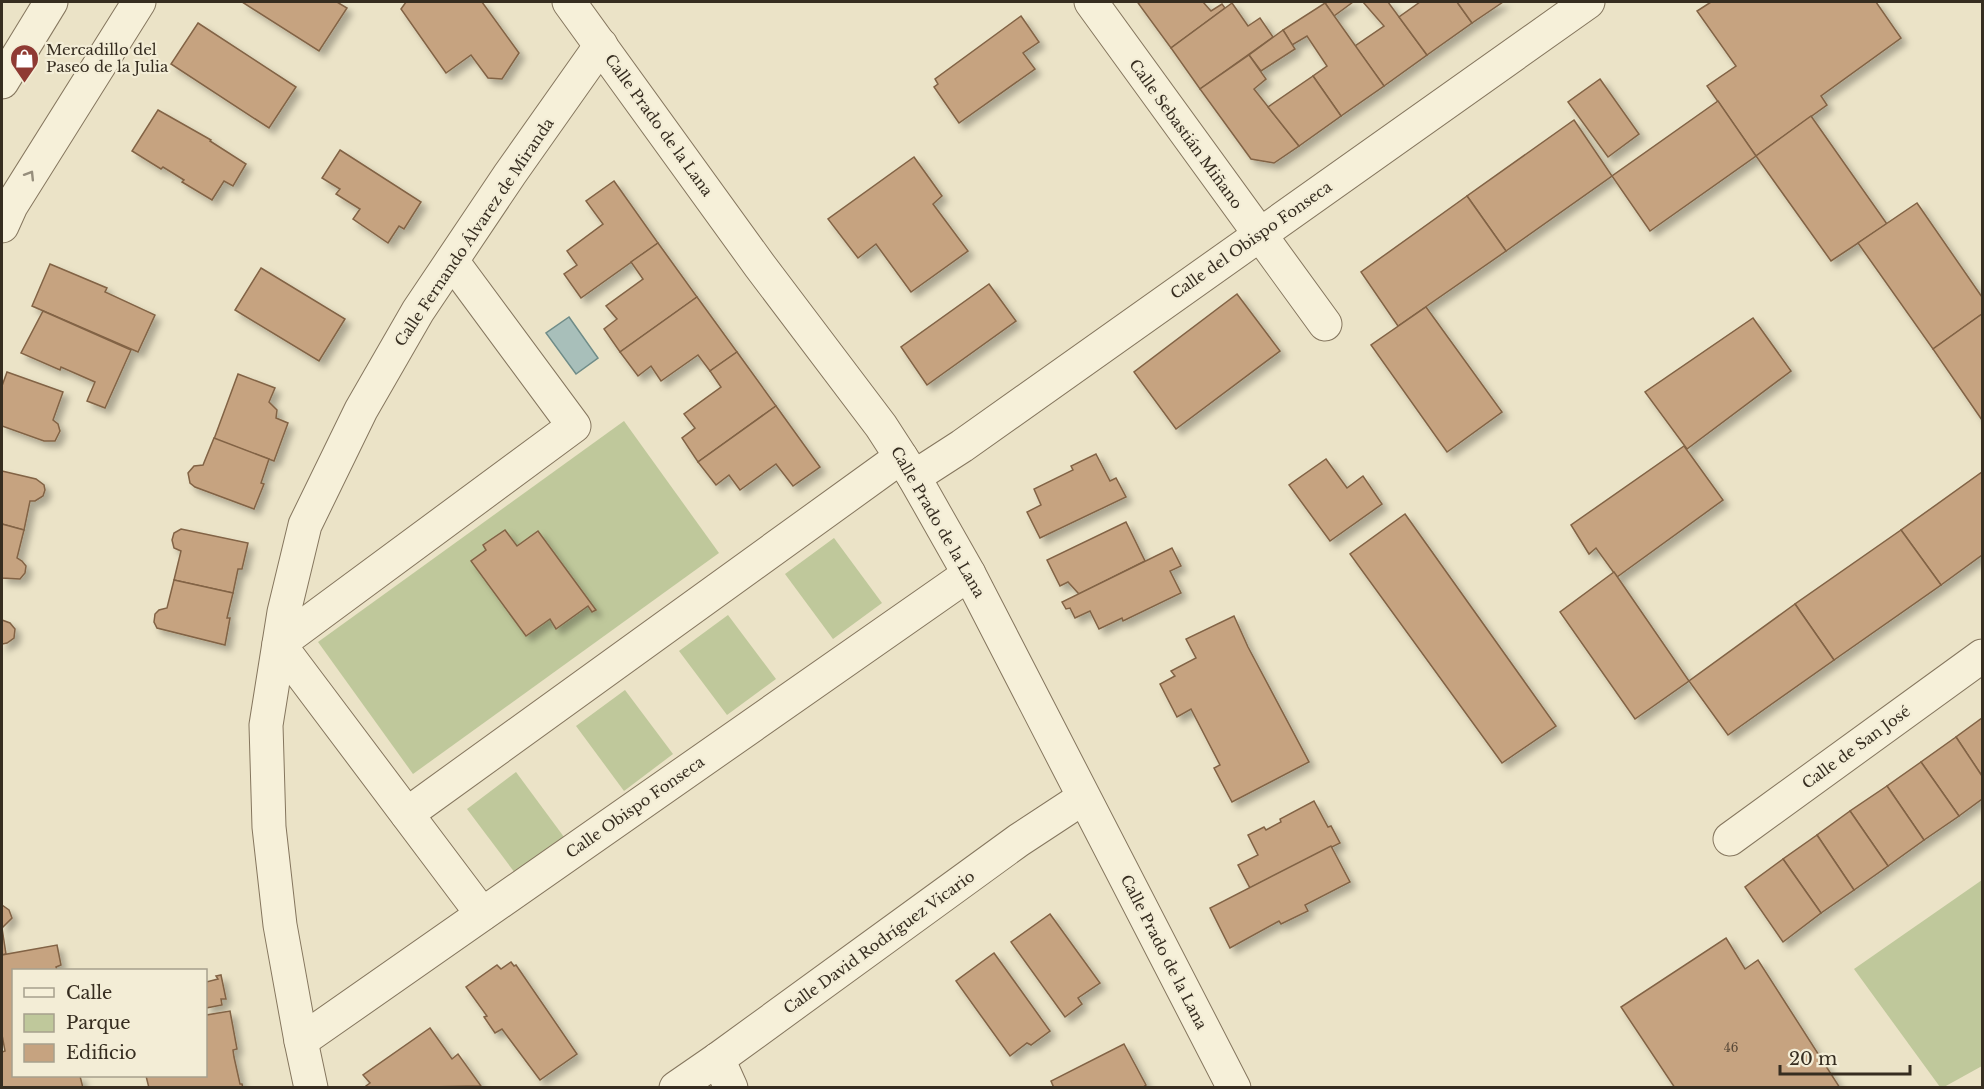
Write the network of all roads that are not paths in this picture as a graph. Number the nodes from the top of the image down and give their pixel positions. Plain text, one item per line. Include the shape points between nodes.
1 (51, 2) edge
2 (140, 2) edge
3 (570, 2) edge
4 (1091, 2) edge
5 (1588, 2) edge
6 (601, 45) junction
7 (2, 82) edge
8 (2, 226) edge
9 (1259, 233) junction
10 (452, 261) junction
11 (1325, 324) dead end
12 (907, 467) junction
13 (969, 574) junction
14 (279, 644) junction
15 (1983, 656) edge
16 (1083, 798) junction
17 (407, 814) junction
18 (1731, 839) dead end
19 (482, 914) junction
20 (301, 1041) junction
21 (724, 1073) edge
22 (311, 1088) edge
23 (676, 1088) edge
24 (1234, 1088) edge

1 - 7 street
8 -> 2 street
3 - 6 street, Calle Prado de la Lana
4 - 9 street, Calle Sebastián Miñano
5 - 9 street, Calle del Obispo Fonseca
6 - 10 street, Calle Fernando Álvarez de Miranda
6 - 12 street, Calle Prado de la Lana via 881,426
9 - 11 street, Calle Sebastián Miñano
9 - 12 street, Calle del Obispo Fonseca via 962,446
10 - 14 street, Calle Fernando Álvarez de Miranda via 361,410 305,525
10 - 14 street via 574,426
12 - 13 street, Calle Prado de la Lana
12 - 17 street
13 - 16 street, Calle Prado de la Lana
13 - 19 street, Calle Obispo Fonseca
14 - 17 street
14 - 20 street, Calle Fernando Álvarez de Miranda via 266,725 269,827 280,925
15 - 18 street, Calle de San José
16 - 21 street, Calle David Rodríguez Vicario via 1019,840
16 - 24 street, Calle Prado de la Lana
17 - 19 street
19 - 20 street, Calle Obispo Fonseca
20 - 22 street, Calle Fernando Álvarez de Miranda
21 - 23 street, Calle David Rodríguez Vicario

